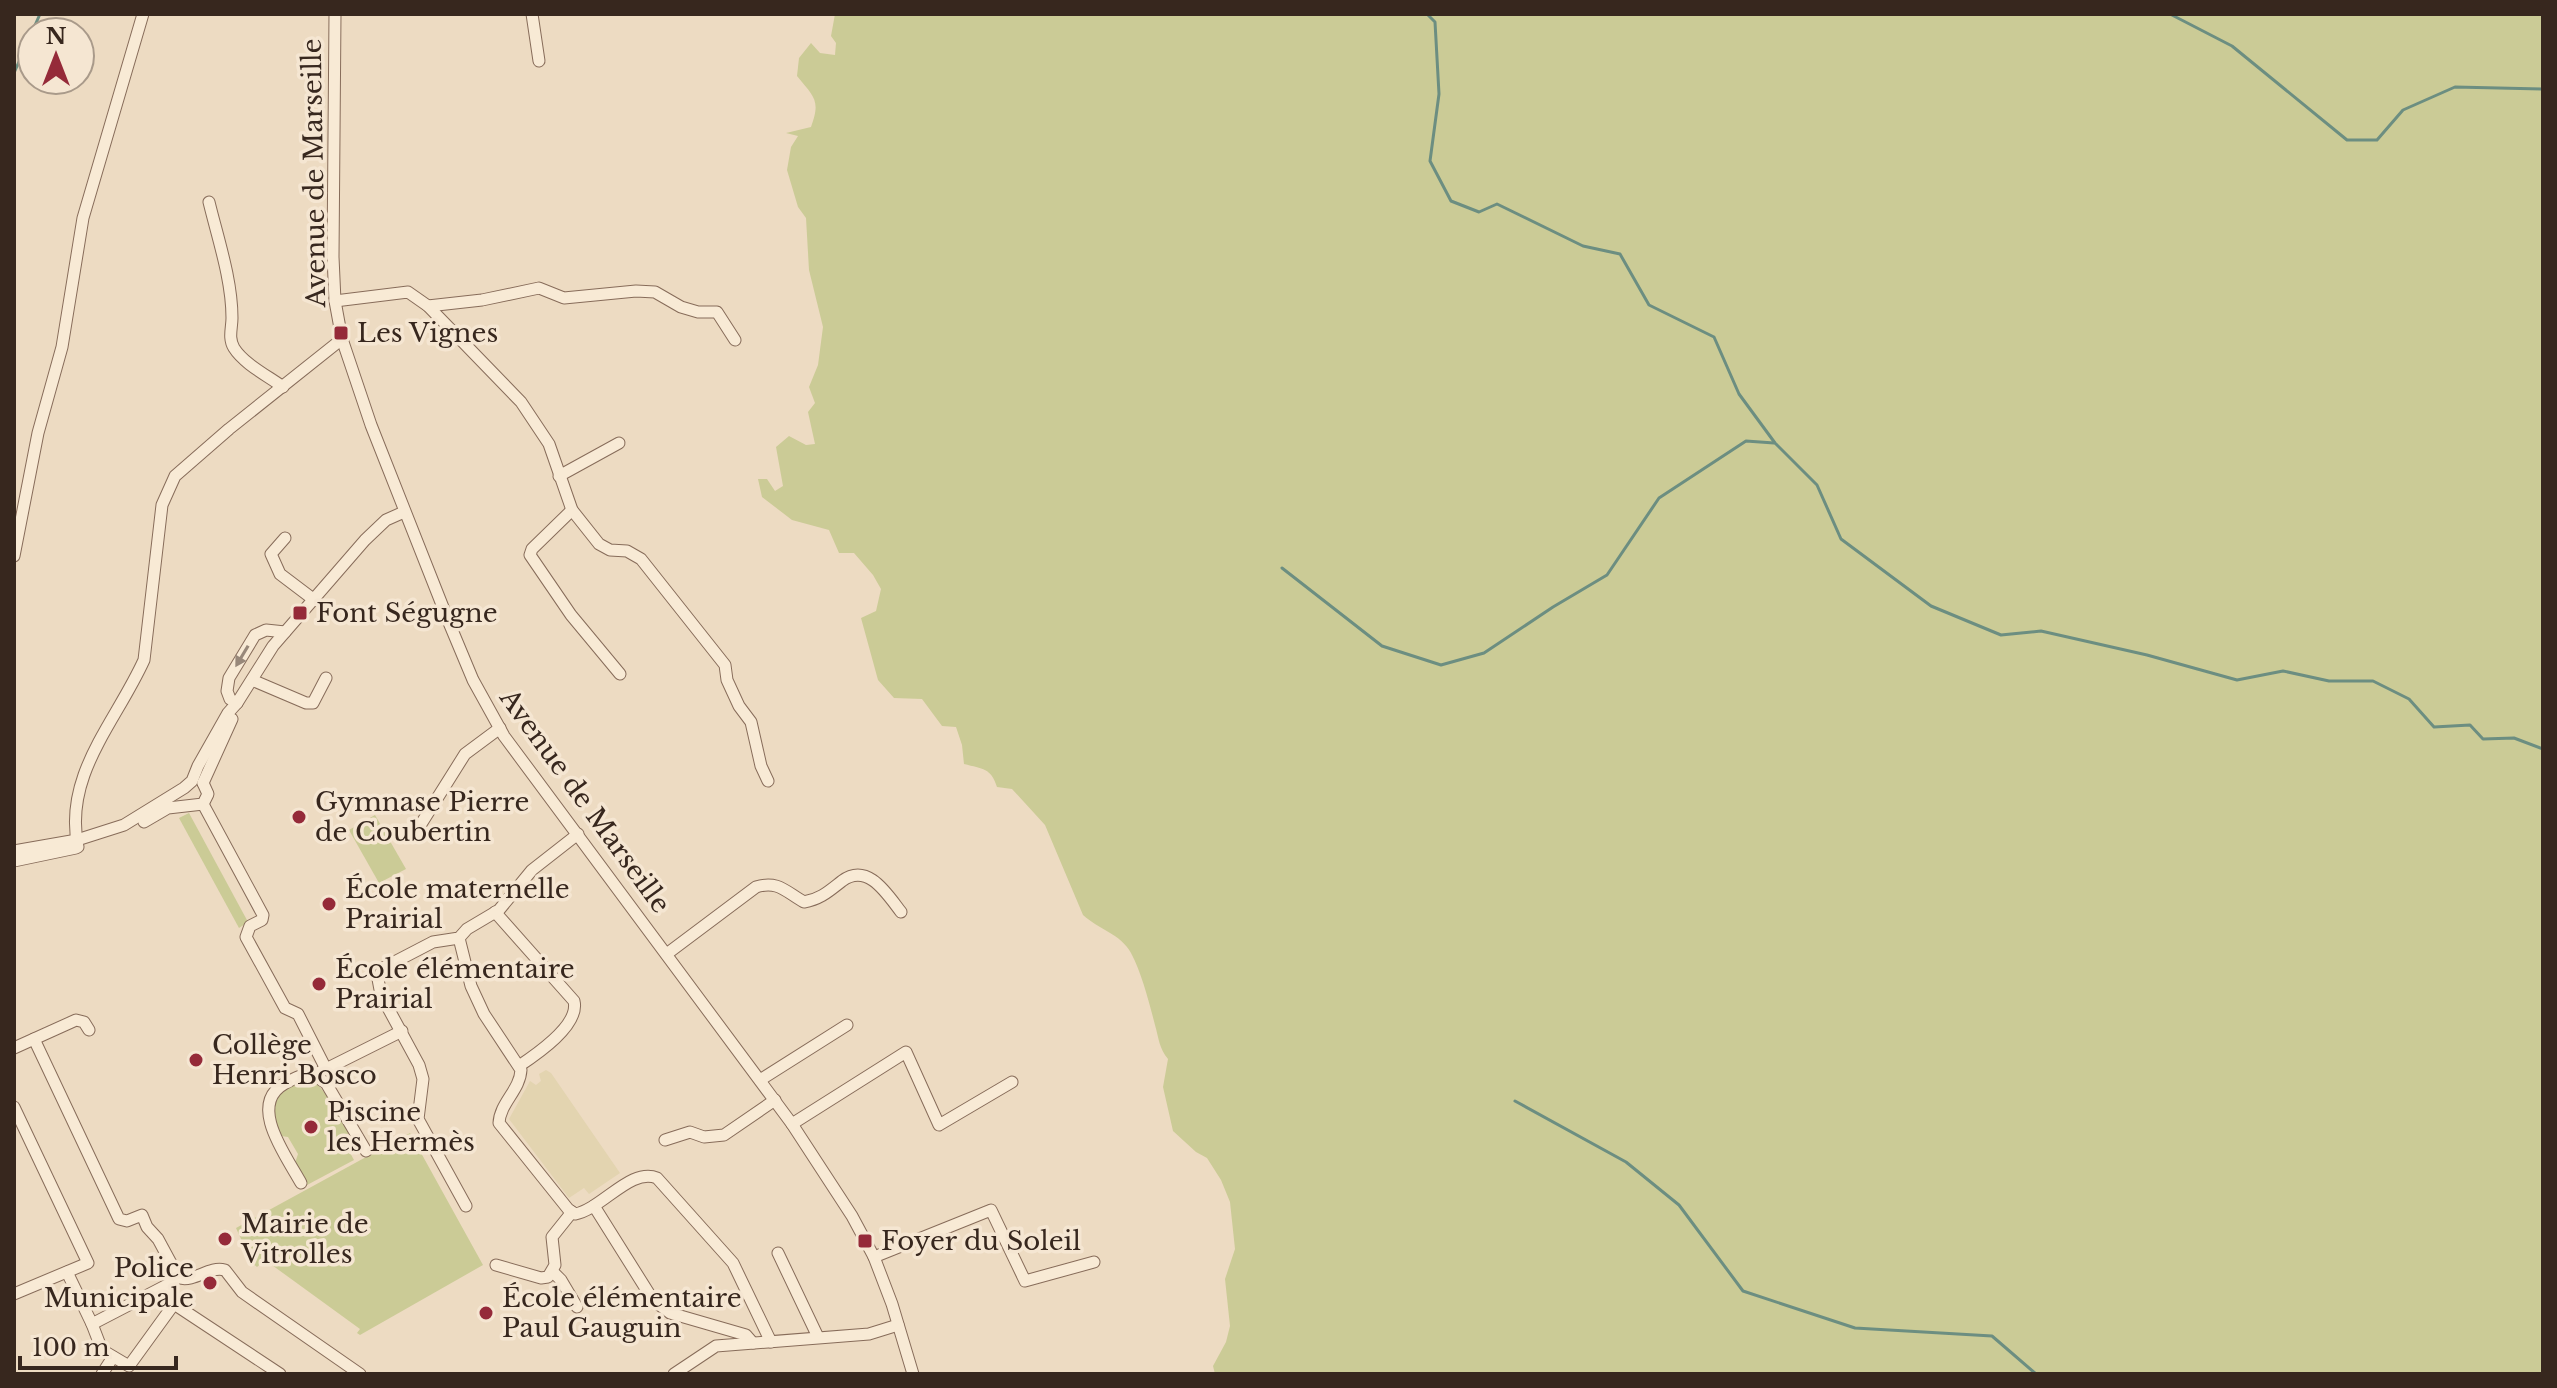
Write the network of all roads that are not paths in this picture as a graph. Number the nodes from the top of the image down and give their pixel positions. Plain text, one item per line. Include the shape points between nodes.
1 (143, 14) edge
2 (335, 14) edge
3 (532, 14) edge
4 (539, 61) dead end
5 (209, 202) dead end
6 (335, 301) junction
7 (428, 306) junction
8 (342, 339) junction
9 (735, 340) dead end
10 (283, 387) junction
11 (619, 443) dead end
12 (559, 476) junction
13 (572, 510) junction
14 (404, 512) junction
15 (285, 538) dead end
16 (14, 556) edge
17 (313, 599) junction
18 (285, 632) junction
19 (620, 674) dead end
20 (326, 678) dead end
21 (252, 680) junction
22 (237, 703) junction
23 (500, 728) junction
24 (768, 781) dead end
25 (193, 784) junction
26 (188, 804) junction
27 (203, 804) junction
28 (416, 832) dead end
29 (578, 834) junction
30 (78, 844) junction
31 (14, 851) edge
32 (14, 861) edge
33 (495, 912) junction
34 (901, 912) dead end
35 (459, 938) junction
36 (668, 953) junction
37 (847, 1025) dead end
38 (89, 1030) dead end
39 (402, 1031) junction
40 (34, 1039) junction
41 (14, 1048) edge
42 (519, 1066) junction
43 (326, 1069) junction
44 (314, 1075) junction
45 (760, 1080) junction
46 (1012, 1082) dead end
47 (775, 1100) junction
48 (14, 1107) edge
49 (792, 1124) junction
50 (665, 1140) dead end
51 (366, 1151) dead end
52 (301, 1183) dead end
53 (466, 1206) dead end
54 (594, 1206) junction
55 (572, 1212) junction
56 (778, 1253) dead end
57 (874, 1257) junction
58 (1094, 1262) dead end
59 (496, 1265) dead end
60 (67, 1272) junction
61 (553, 1272) junction
62 (174, 1280) junction
63 (14, 1294) edge
64 (174, 1304) junction
65 (577, 1307) dead end
66 (92, 1324) junction
67 (898, 1325) junction
68 (818, 1337) junction
69 (771, 1342) junction
70 (753, 1343) junction
71 (113, 1357) junction
72 (261, 1368) edge
73 (102, 1374) edge
74 (280, 1374) edge
75 (360, 1374) edge
76 (674, 1374) edge
77 (913, 1374) edge

1 - 16 street via 83,218 62,347 38,433
2 - 6 street, Avenue de Marseille
3 - 4 street
5 - 10 street via 226,275 233,347
6 - 7 street via 408,292
6 - 8 street, Avenue de Marseille
7 - 9 street via 539,288 564,298 655,292 681,307 717,312
7 - 12 street via 521,402 549,444
8 - 10 street
8 - 14 street, Avenue de Marseille
10 - 30 street via 185,465 168,490 155,549 144,660 84,773 74,812
11 - 12 street
12 - 13 street
13 - 19 street via 530,555
13 - 24 street via 599,544 641,559 725,665 727,680 751,722
14 - 17 street via 374,531
14 - 23 street, Avenue de Marseille via 473,680
15 - 17 street via 271,554 280,574
17 - 18 street
18 - 21 street
18 -> 22 street via 255,635 229,678 227,691
20 - 21 street via 313,703
21 - 22 street
22 - 25 street via 198,766
23 - 28 street via 465,754
23 - 29 street, Avenue de Marseille
25 - 26 street via 183,797
25 - 27 street via 208,794
25 - 30 street via 124,825
26 - 27 street
26 - 30 street via 168,808 129,831
27 - 43 street via 263,915 246,937 285,1008 298,1014
29 - 33 street via 532,870
29 - 36 street, Avenue de Marseille
30 - 31 street
30 - 32 street
33 - 35 street
33 - 42 street via 576,1008 551,1043
34 - 36 street via 878,884 862,876 844,879 804,902 777,885 765,884
35 - 39 street via 433,942 383,968 378,979 381,995
35 - 42 street via 484,1014
36 - 45 street, Avenue de Marseille
37 - 45 street
38 - 40 street via 76,1020
39 - 43 street
39 - 53 street via 423,1079 418,1119
40 - 41 street
40 - 62 street via 116,1216 127,1221 142,1215
42 - 55 street via 521,1079 499,1123
43 - 44 street
44 - 51 street via 326,1083
44 - 52 street via 302,1074 275,1089 269,1104 268,1120
45 - 47 street, Avenue de Marseille
46 - 49 street via 939,1125 906,1052
47 - 49 street, Avenue de Marseille
47 - 50 street via 724,1135 690,1132
48 - 60 street via 88,1263
49 - 57 street, Avenue de Marseille
54 - 55 street
54 - 69 street via 635,1178 657,1178 733,1263
54 - 70 street via 653,1300 670,1313 746,1335
55 - 61 street via 552,1237
56 - 68 street
57 - 58 street via 991,1210 1025,1281
57 - 67 street, Avenue de Marseille
59 - 61 street via 541,1278
60 - 63 street
60 - 66 street
61 - 65 street
62 - 64 street
62 - 66 street
62 - 75 street via 189,1280 214,1268 225,1270 242,1292
64 - 71 street via 129,1366
64 - 72 street
66 - 71 street via 102,1350
67 - 68 street via 869,1334
67 - 77 street, Avenue de Marseille
68 - 69 street
69 - 70 street
70 - 76 street via 716,1346
71 - 73 street
72 - 74 street

